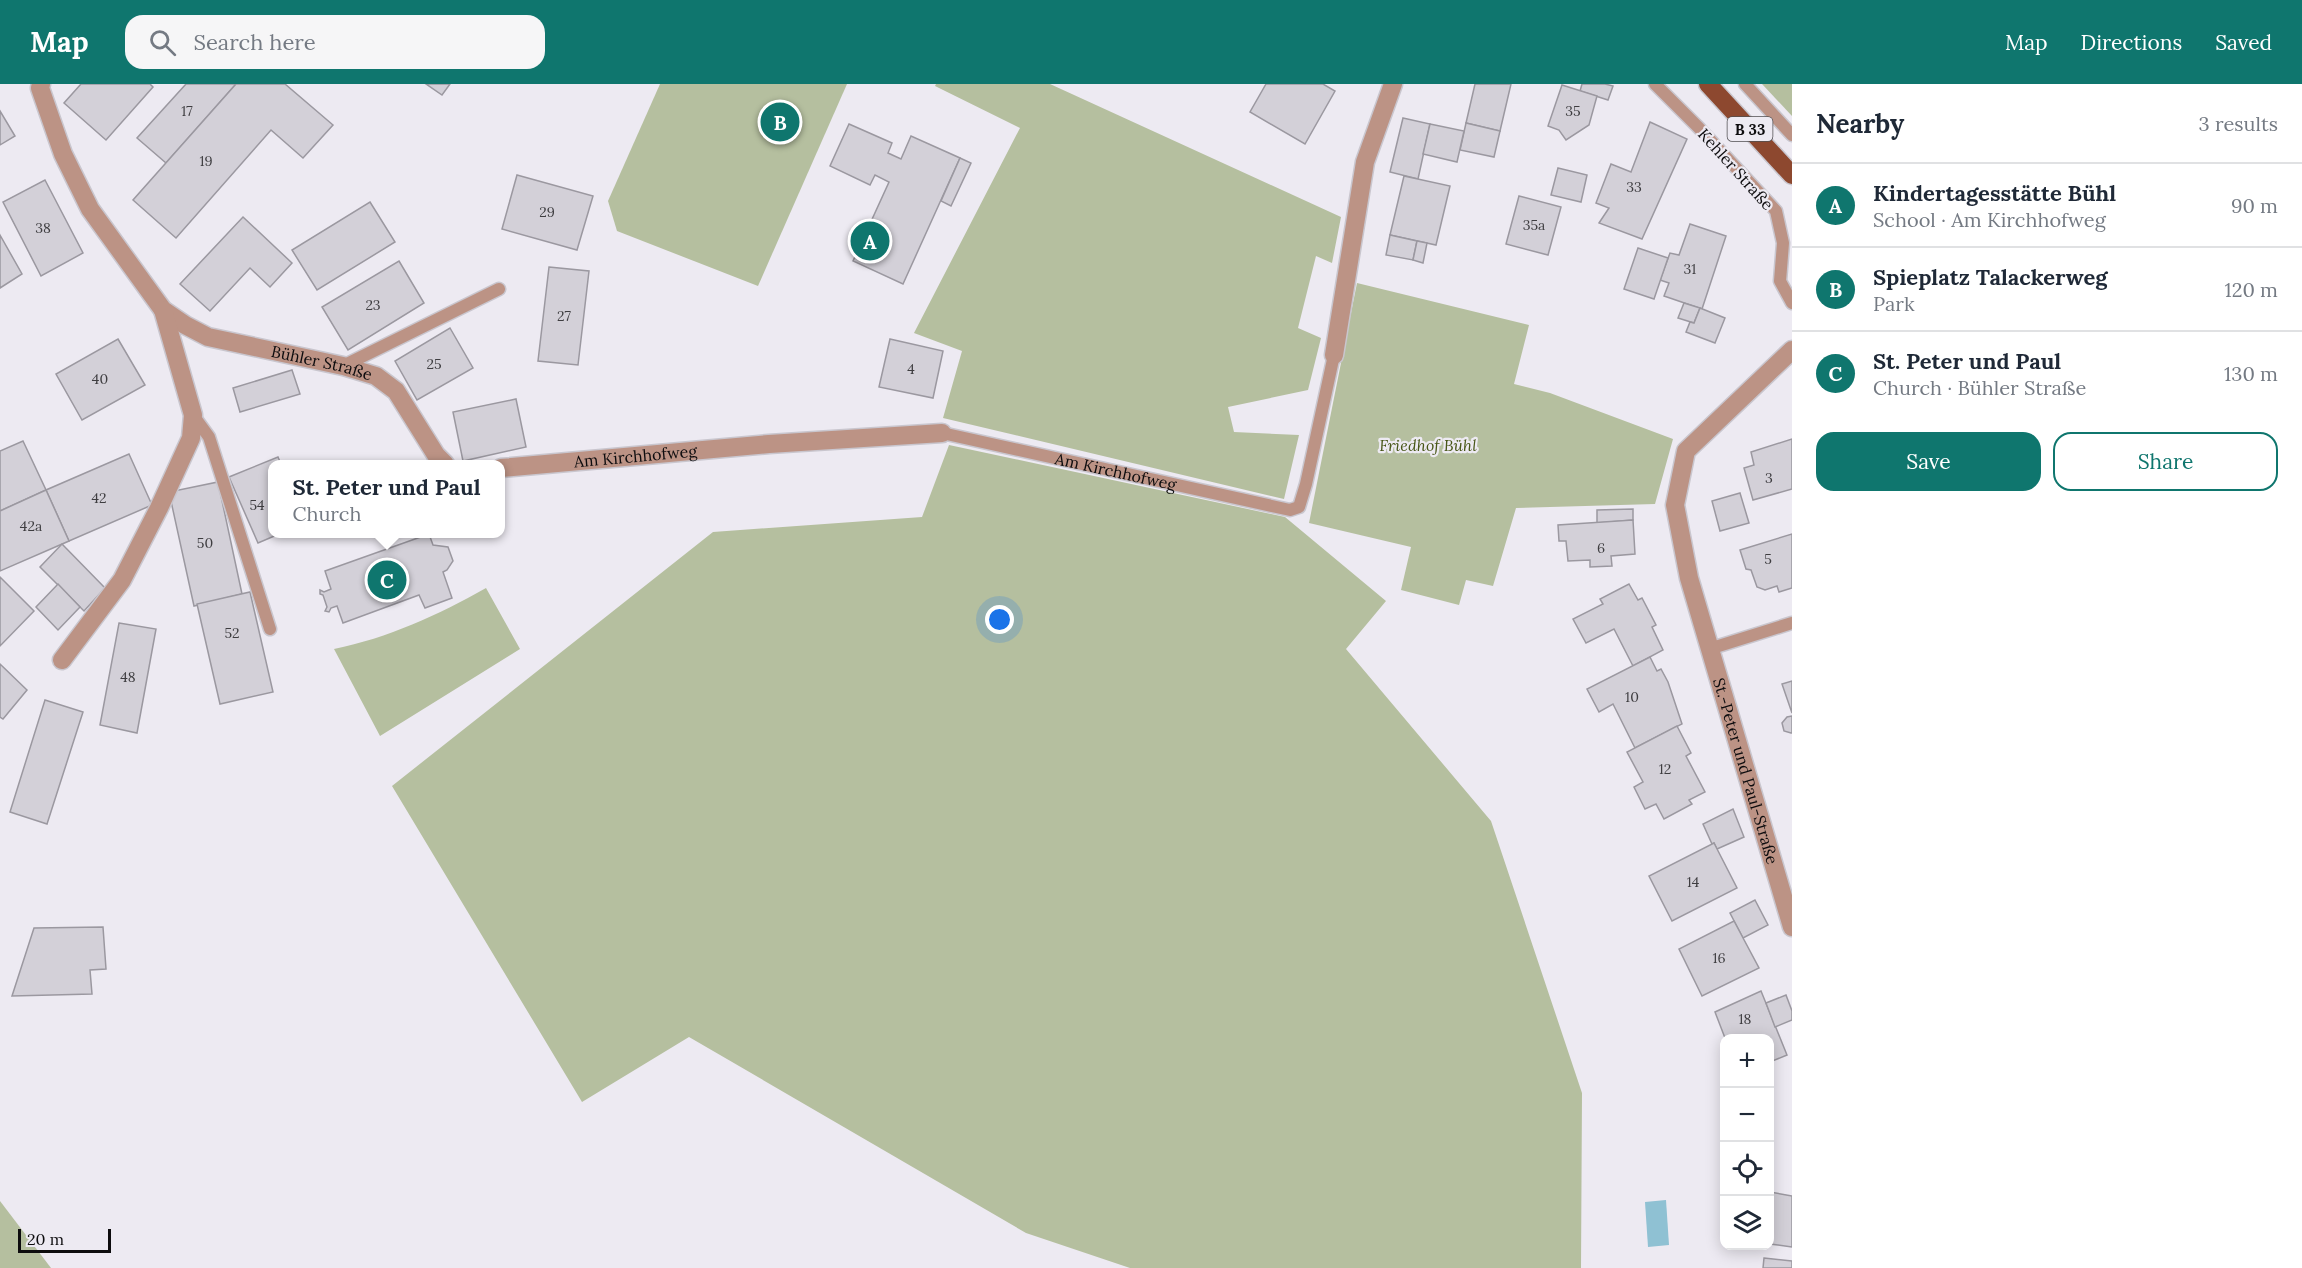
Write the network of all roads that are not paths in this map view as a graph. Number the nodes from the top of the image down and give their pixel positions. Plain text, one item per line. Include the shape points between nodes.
1 (41, 84) edge
2 (1393, 84) edge
3 (1655, 84) edge
4 (1708, 84) edge
5 (1745, 84) edge
6 (1792, 135) edge
7 (1792, 175) edge
8 (499, 290) dead end
9 (1792, 303) edge
10 (163, 310) junction
11 (1792, 350) edge
12 (1334, 355) joint
13 (343, 366) junction
14 (193, 415) junction
15 (942, 433) joint
16 (440, 460) edge
17 (505, 468) edge
18 (1792, 623) edge
19 (270, 629) dead end
20 (1709, 649) junction
21 (62, 660) dead end
22 (1792, 927) edge

1 - 10 street, Bühler Straße via 63,154 90,209
2 - 12 street, Am Kirchhofweg via 1365,162
3 - 9 lane, Kehler Straße via 1776,211 1783,243 1780,281
4 - 7 main road, B 33
5 - 6 lane
8 - 13 lane
10 - 13 street, Bühler Straße via 208,336
10 - 14 street, Bühler Straße
11 - 20 street, St.-Peter und Paul-Straße via 1686,451 1676,505 1689,578
12 - 15 lane, Am Kirchhofweg via 1306,484 1299,507 1290,510
13 - 16 street, Bühler Straße via 376,376 396,391
14 - 19 lane, Bühler Straße via 209,437
14 - 21 street, Bühler Straße via 192,438 122,580
15 - 17 street, Am Kirchhofweg
18 - 20 lane
20 - 22 street, St.-Peter und Paul-Straße

